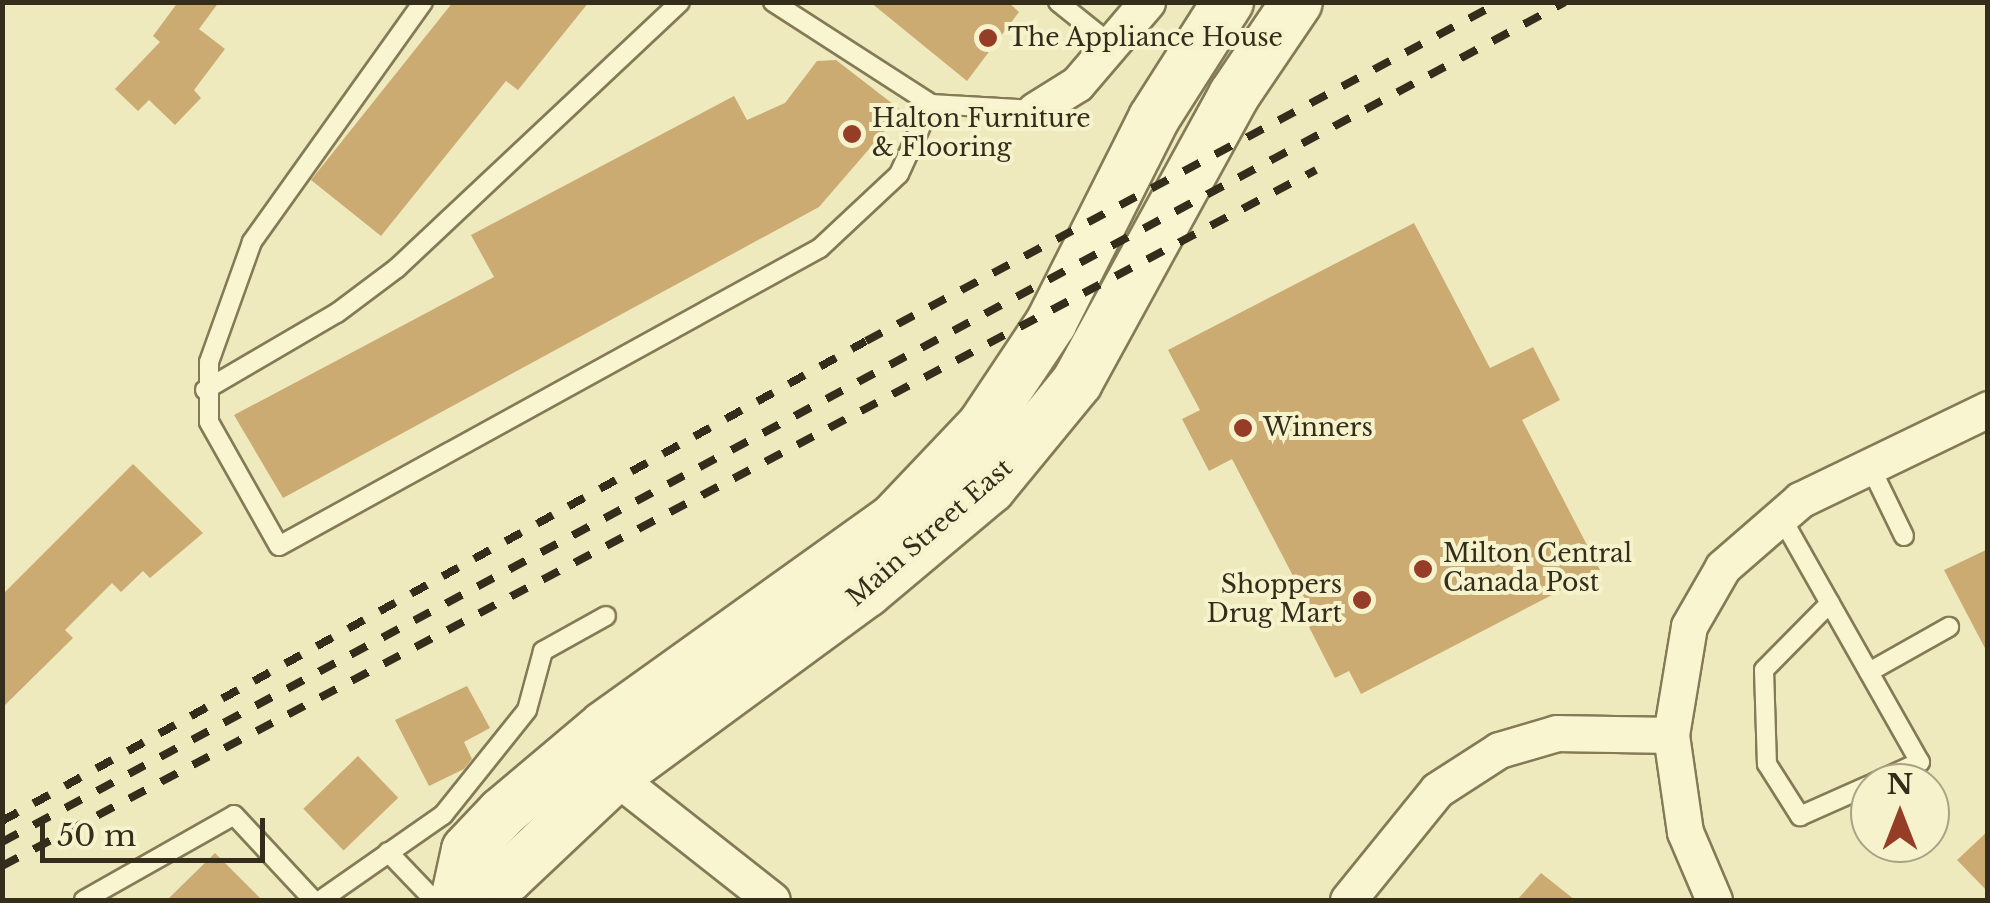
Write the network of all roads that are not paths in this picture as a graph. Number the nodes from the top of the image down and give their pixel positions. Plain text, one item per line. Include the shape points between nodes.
1 (423, 2) edge
2 (680, 2) edge
3 (773, 2) edge
4 (1058, 2) edge
5 (1147, 2) edge
6 (1228, 2) edge
7 (1297, 2) edge
8 (1113, 47) junction
9 (930, 104) junction
10 (1035, 110) joint
11 (205, 390) junction
12 (1988, 409) edge
13 (1869, 464) junction
14 (1780, 515) junction
15 (1904, 536) dead end
16 (1830, 603) junction
17 (606, 616) dead end
18 (1949, 627) dead end
19 (1869, 672) junction
20 (1671, 735) junction
21 (596, 762) junction
22 (1918, 763) edge
23 (1850, 794) edge
24 (388, 852) junction
25 (84, 900) edge
26 (313, 900) edge
27 (321, 900) edge
28 (434, 900) edge
29 (456, 900) edge
30 (467, 900) edge
31 (772, 900) edge
32 (1348, 900) edge
33 (1714, 900) edge

1 - 11 lane via 252,242
2 - 11 lane via 397,268 338,313
3 - 9 lane
4 - 8 lane
5 - 8 street
6 - 21 main road, Main Street East via 1154,118 1051,323 983,424 893,520
7 - 21 main road, Main Street East via 1234,94 1077,382 990,488 866,592
8 - 10 street via 1077,84
9 - 10 lane
9 - 11 lane via 898,174 820,248 279,546 226,458
12 - 13 street
13 - 14 street
13 - 15 lane
14 - 16 lane
14 - 20 street via 1723,566 1688,626
16 - 19 lane
16 - 23 lane via 1764,670 1766,764 1800,816
17 - 24 lane via 549,644 527,710 443,815
18 - 19 lane
19 - 22 lane
20 - 32 street via 1557,732 1499,750 1437,790
20 - 33 street via 1684,832
21 - 29 main road, Main Street East via 466,850
21 - 30 main road, Main Street East via 508,877
21 - 31 street
24 - 27 lane
24 - 28 lane
25 - 26 lane via 234,815

